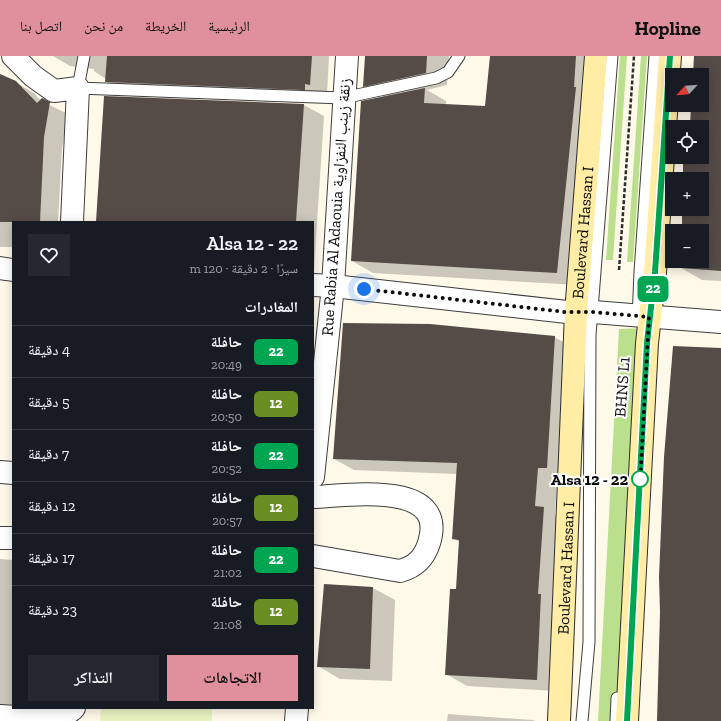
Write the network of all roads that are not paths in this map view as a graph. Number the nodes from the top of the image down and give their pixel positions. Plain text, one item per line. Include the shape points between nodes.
1 (13, 56) edge
2 (84, 56) edge
3 (347, 56) edge
4 (459, 56) edge
5 (596, 56) edge
6 (612, 56) edge
7 (655, 56) edge
8 (670, 56) edge
9 (78, 88) junction
10 (343, 98) junction
11 (72, 221) edge
12 (0, 268) edge
13 (12, 270) edge
14 (323, 286) edge
15 (584, 312) junction
16 (644, 317) junction
17 (721, 322) edge
18 (314, 458) edge
19 (0, 472) edge
20 (12, 473) edge
21 (314, 497) edge
22 (0, 538) edge
23 (12, 538) edge
24 (314, 556) edge
25 (73, 709) edge
26 (297, 709) edge
27 (0, 716) edge
28 (296, 721) edge
29 (559, 721) edge
30 (582, 721) edge
31 (616, 721) edge
32 (627, 721) edge

1 - 9 street via 33,76 54,91
2 - 9 lane
3 - 10 street, Rue Rabia Al Adaouia زنقة زينب النفزاوية
4 - 10 lane via 448,72 436,78
5 - 15 main road, Boulevard Hassan I
6 - 15 lane, BHNS L1
7 - 16 lane, BHNS L1
8 - 16 main road via 655,272
9 - 10 lane
9 - 11 street
10 - 14 street, Rue Rabia Al Adaouia زنقة زينب النفزاوية
12 - 13 street
14 - 15 street
14 - 18 street, Rue Rabia Al Adaouia زنقة زينب النفزاوية
15 - 16 street
15 - 29 main road, Boulevard Hassan I
15 - 30 lane, BHNS L1 via 590,335 589,642
16 - 17 street
16 - 31 lane, BHNS L1
16 - 32 main road
19 - 20 street
21 - 24 street via 379,494 408,498 421,506 426,513 432,533 418,563 400,571
22 - 23 street
25 - 27 street via 63,717
26 - 28 street

